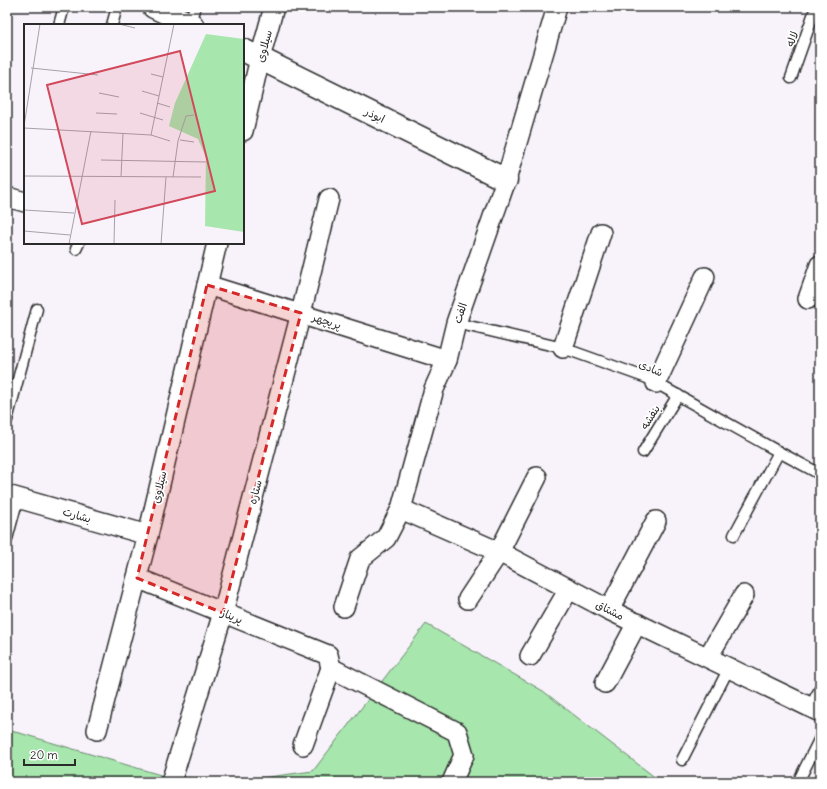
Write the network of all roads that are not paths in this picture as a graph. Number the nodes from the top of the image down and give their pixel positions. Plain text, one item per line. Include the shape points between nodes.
1 (64, 7) edge
2 (117, 7) edge
3 (154, 7) edge
4 (274, 7) edge
5 (557, 7) edge
6 (816, 7) edge
7 (192, 19) edge
8 (59, 24) edge
9 (112, 24) edge
10 (252, 54) edge
11 (791, 78) dead end
12 (244, 122) edge
13 (506, 180) junction
14 (7, 197) edge
15 (329, 199) dead end
16 (24, 202) edge
17 (601, 233) dead end
18 (217, 244) edge
19 (820, 265) edge
20 (705, 277) dead end
21 (207, 285) junction
22 (808, 299) dead end
23 (37, 309) dead end
24 (301, 313) junction
25 (456, 323) junction
26 (563, 348) junction
27 (447, 360) junction
28 (656, 383) junction
29 (678, 395) junction
30 (7, 420) edge
31 (643, 452) dead end
32 (779, 452) junction
33 (820, 474) edge
34 (537, 477) dead end
35 (13, 496) edge
36 (401, 509) junction
37 (656, 521) dead end
38 (148, 535) junction
39 (734, 535) dead end
40 (7, 539) edge
41 (499, 552) junction
42 (137, 578) junction
43 (569, 589) junction
44 (744, 595) dead end
45 (468, 599) dead end
46 (344, 607) dead end
47 (609, 610) junction
48 (223, 613) junction
49 (637, 623) junction
50 (530, 656) dead end
51 (708, 657) junction
52 (329, 662) junction
53 (729, 668) junction
54 (605, 683) dead end
55 (820, 689) edge
56 (815, 709) edge
57 (98, 730) dead end
58 (820, 738) edge
59 (303, 745) dead end
60 (682, 760) dead end
61 (171, 782) edge
62 (452, 782) edge
63 (798, 782) edge

1 - 8 lane
2 - 9 lane
3 - 7 street
4 - 10 street, سیلاوی
5 - 13 street, الفت
6 - 11 lane, لاله
10 - 12 street, سیلاوی
10 - 13 street, ابوذر
13 - 25 street, الفت
14 - 16 street
15 - 24 street, ستاره
17 - 26 street
18 - 21 street, سیلاوی
19 - 22 street
20 - 28 street
21 - 24 street, پریچهر
21 - 38 street, سیلاوی
23 - 30 lane
24 - 27 street, پریچهر
24 - 48 street, ستاره
25 - 26 lane, شادی
25 - 27 street, الفت
26 - 28 lane, شادی
27 - 36 street, الفت via 434,388
28 - 29 lane, شادی
29 - 31 lane, بنفشه
29 - 32 lane, شادی
32 - 33 lane, شادی
32 - 39 lane
34 - 41 street
35 - 38 street, بشارت
35 - 40 lane
36 - 41 street, مشتاق
36 - 46 street, الفت via 386,538 360,559
37 - 47 street
38 - 42 street, سیلاوی
41 - 43 street, مشتاق
41 - 45 street
42 - 48 street, پریناز
42 - 57 street, سیلاوی
43 - 47 street, مشتاق
43 - 50 street
44 - 51 street
47 - 49 street, مشتاق
48 - 52 street, پریناز
48 - 61 street, ستاره
49 - 51 street, مشتاق
49 - 54 street
51 - 53 street, مشتاق
52 - 59 street
52 - 62 street, پریناز via 456,732 464,755
53 - 56 street, مشتاق
53 - 60 lane
55 - 56 lane
58 - 63 lane

